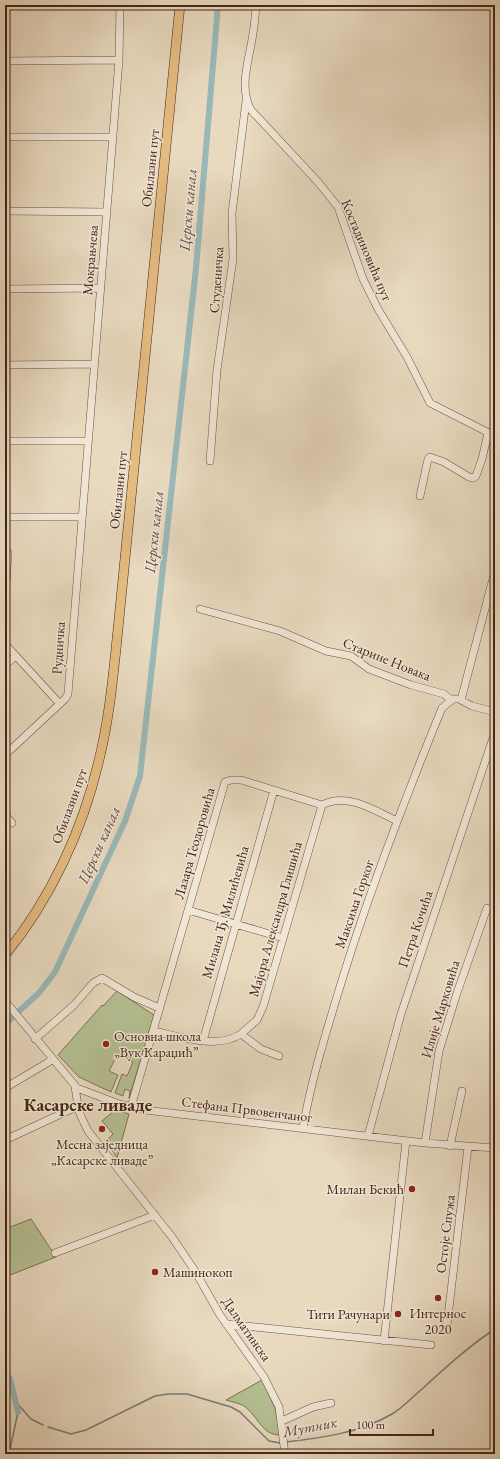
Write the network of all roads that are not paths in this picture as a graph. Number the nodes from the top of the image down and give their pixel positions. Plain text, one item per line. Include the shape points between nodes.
1 (120, 5) edge
2 (180, 5) edge
3 (256, 5) edge
4 (5, 60) edge
5 (119, 60) junction
6 (246, 101) junction
7 (5, 137) edge
8 (113, 137) junction
9 (5, 212) edge
10 (107, 212) junction
11 (5, 288) edge
12 (101, 288) junction
13 (94, 364) junction
14 (5, 365) edge
15 (488, 433) junction
16 (495, 436) edge
17 (5, 441) edge
18 (88, 441) junction
19 (210, 461) dead end
20 (420, 496) dead end
21 (5, 517) edge
22 (81, 517) junction
23 (8, 553) dead end
24 (495, 570) edge
25 (5, 599) edge
26 (200, 609) dead end
27 (5, 644) edge
28 (16, 656) junction
29 (5, 665) edge
30 (457, 699) junction
31 (60, 704) junction
32 (495, 712) edge
33 (495, 732) edge
34 (5, 755) edge
35 (274, 790) junction
36 (322, 805) junction
37 (5, 815) edge
38 (397, 821) junction
39 (12, 822) dead end
40 (487, 908) dead end
41 (188, 910) junction
42 (234, 924) junction
43 (283, 938) junction
44 (9, 948) edge
45 (5, 955) edge
46 (5, 1001) edge
47 (159, 1008) junction
48 (153, 1031) junction
49 (241, 1034) junction
50 (35, 1039) junction
51 (203, 1040) junction
52 (279, 1056) dead end
53 (52, 1060) junction
54 (75, 1087) junction
55 (5, 1088) edge
56 (462, 1091) dead end
57 (78, 1106) junction
58 (131, 1107) junction
59 (303, 1128) junction
60 (368, 1136) junction
61 (5, 1140) edge
62 (406, 1141) junction
63 (425, 1143) junction
64 (450, 1146) junction
65 (468, 1147) junction
66 (495, 1148) edge
67 (155, 1215) junction
68 (55, 1253) dead end
69 (226, 1324) junction
70 (447, 1325) dead end
71 (384, 1341) junction
72 (432, 1345) dead end
73 (331, 1402) dead end
74 (282, 1421) junction
75 (285, 1450) edge

1 - 5 street, Мокрањчева
2 - 44 main road, Обилазни пут via 116,650 106,728 94,780 78,827 49,887
3 - 6 street via 246,78
4 - 5 street
5 - 8 street, Мокрањчева
6 - 15 street, Костадиновића пут via 251,110 303,165 338,208 363,279 430,403
6 - 19 street, Студеничка via 232,213 233,259 217,370
7 - 8 street
8 - 10 street, Мокрањчева
9 - 10 street
10 - 12 street, Мокрањчева
11 - 12 street
12 - 13 street, Мокрањчева
13 - 14 street
13 - 18 street, Мокрањчева
15 - 16 street, Костадиновића пут
15 - 20 street via 476,476 473,478 430,457
17 - 18 street
18 - 22 street, Мокрањчева
21 - 22 street
22 - 31 street, Рудничка via 68,694
23 - 25 street
24 - 30 street
26 - 30 street, Старине Новака via 280,631 326,651 351,656 369,669
27 - 28 street
28 - 29 street
28 - 31 street
30 - 32 street, Старине Новака
30 - 38 street, Максима Горког via 442,708
31 - 34 street, Рудничка
33 - 60 street, Петра Кочића via 401,1014
35 - 36 street, Лазара Теодоровића
35 - 41 street, Лазара Теодоровића via 241,780 225,782
35 - 42 street, Милана Ђ. Милићевића
36 - 38 street via 334,800 344,800
36 - 43 street, Мајора Александра Глишића
37 - 39 street
38 - 59 street, Максима Горког via 362,914 312,1086
40 - 63 street, Илије Марковића via 439,1051
41 - 42 street
41 - 47 street, Лазара Теодоровића
42 - 43 street
42 - 51 street, Милана Ђ. Милићевића
43 - 49 street, Мајора Александра Глишића via 263,1007 257,1020
44 - 45 main road, Обилазни пут
46 - 50 street, Стефана Првовенчаног
47 - 48 street, Лазара Теодоровића
47 - 50 street via 102,978 93,982 71,1008
48 - 51 street
48 - 58 street, Лазара Теодоровића
49 - 51 street via 228,1040
49 - 52 street via 261,1049
50 - 53 street, Стефана Првовенчаног
53 - 54 street, Стефана Првовенчаног
53 - 55 street
54 - 57 street, Далматинска
54 - 58 street, Стефана Првовенчаног
56 - 64 street
57 - 61 street
57 - 67 street, Далматинска via 81,1119 88,1131
58 - 59 street, Стефана Првовенчаног
59 - 60 street, Стефана Првовенчаног
60 - 62 street, Стефана Првовенчаног
62 - 63 street, Стефана Првовенчаног
62 - 71 street
63 - 64 street, Стефана Првовенчаног
64 - 65 street, Стефана Првовенчаног
65 - 66 street, Стефана Првовенчаног
65 - 70 street, Остоје Спужа
67 - 68 street
67 - 69 street, Далматинска via 194,1271
69 - 71 street
69 - 74 street, Далматинска via 264,1377 279,1407
71 - 72 street
73 - 74 street
74 - 75 street, Далматинска

